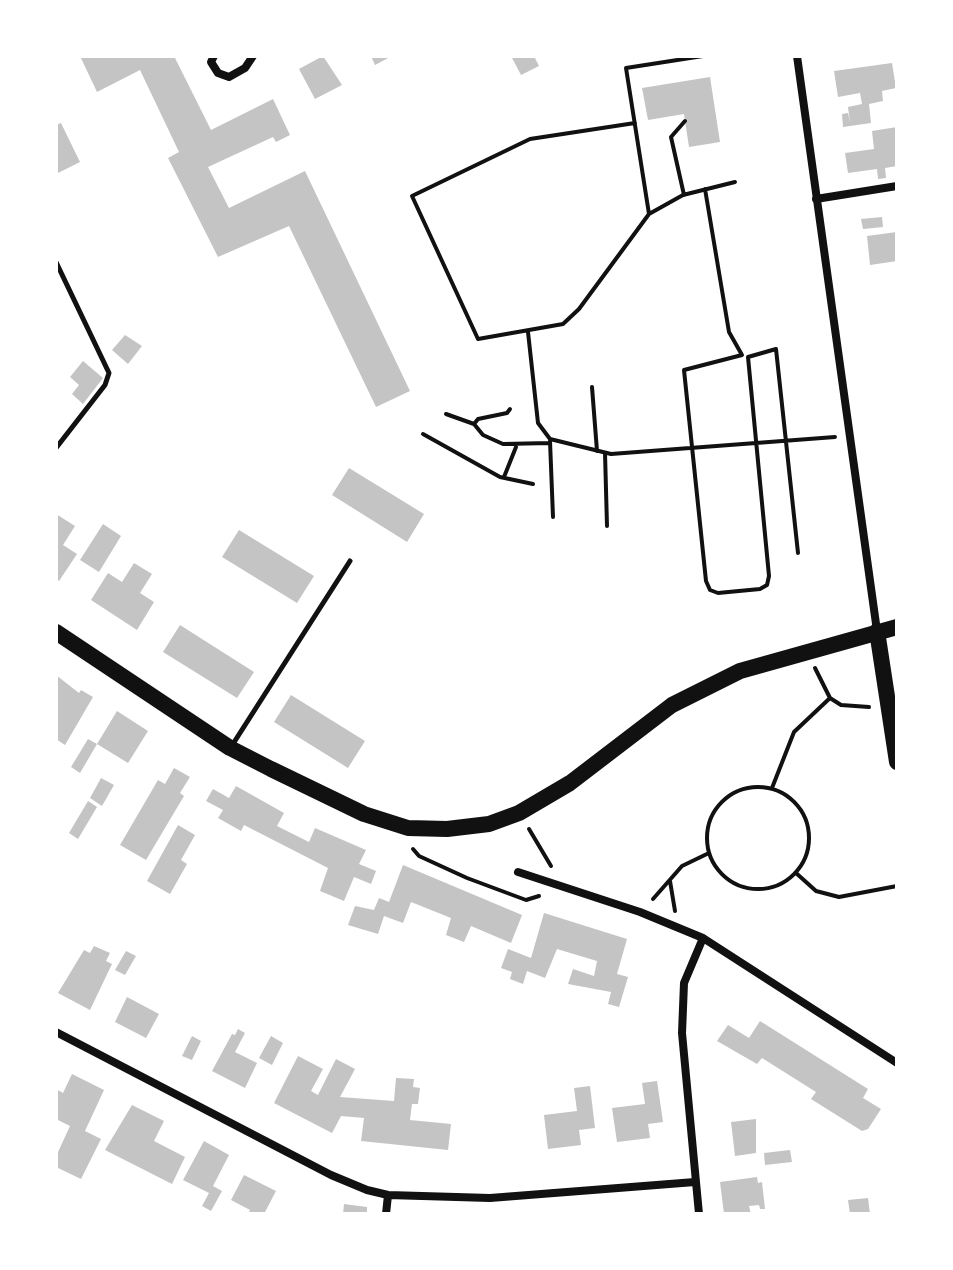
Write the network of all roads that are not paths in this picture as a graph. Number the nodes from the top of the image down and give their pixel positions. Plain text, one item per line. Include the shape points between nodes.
1 (214, 56) edge
2 (253, 56) edge
3 (797, 56) edge
4 (897, 186) edge
5 (816, 199) junction
6 (56, 262) edge
7 (56, 448) edge
8 (350, 561) dead end
9 (897, 627) edge
10 (877, 631) junction
11 (56, 632) edge
12 (230, 748) junction
13 (897, 762) edge
14 (518, 872) dead end
15 (703, 938) junction
16 (56, 1032) edge
17 (897, 1063) edge
18 (695, 1182) junction
19 (388, 1195) junction
20 (386, 1214) edge
21 (699, 1214) edge

1 - 2 street via 211,62 218,73 229,77
3 - 5 street
4 - 5 street
5 - 10 street
6 - 7 lane via 109,373
8 - 12 lane
9 - 10 main road
10 - 12 main road via 740,671 672,705 570,783 489,824 408,828 364,814
10 - 13 main road
11 - 12 main road
14 - 15 street
15 - 17 street
15 - 18 street via 684,983 682,1033
16 - 19 street via 331,1175
18 - 19 street via 490,1198
18 - 21 street
19 - 20 street

